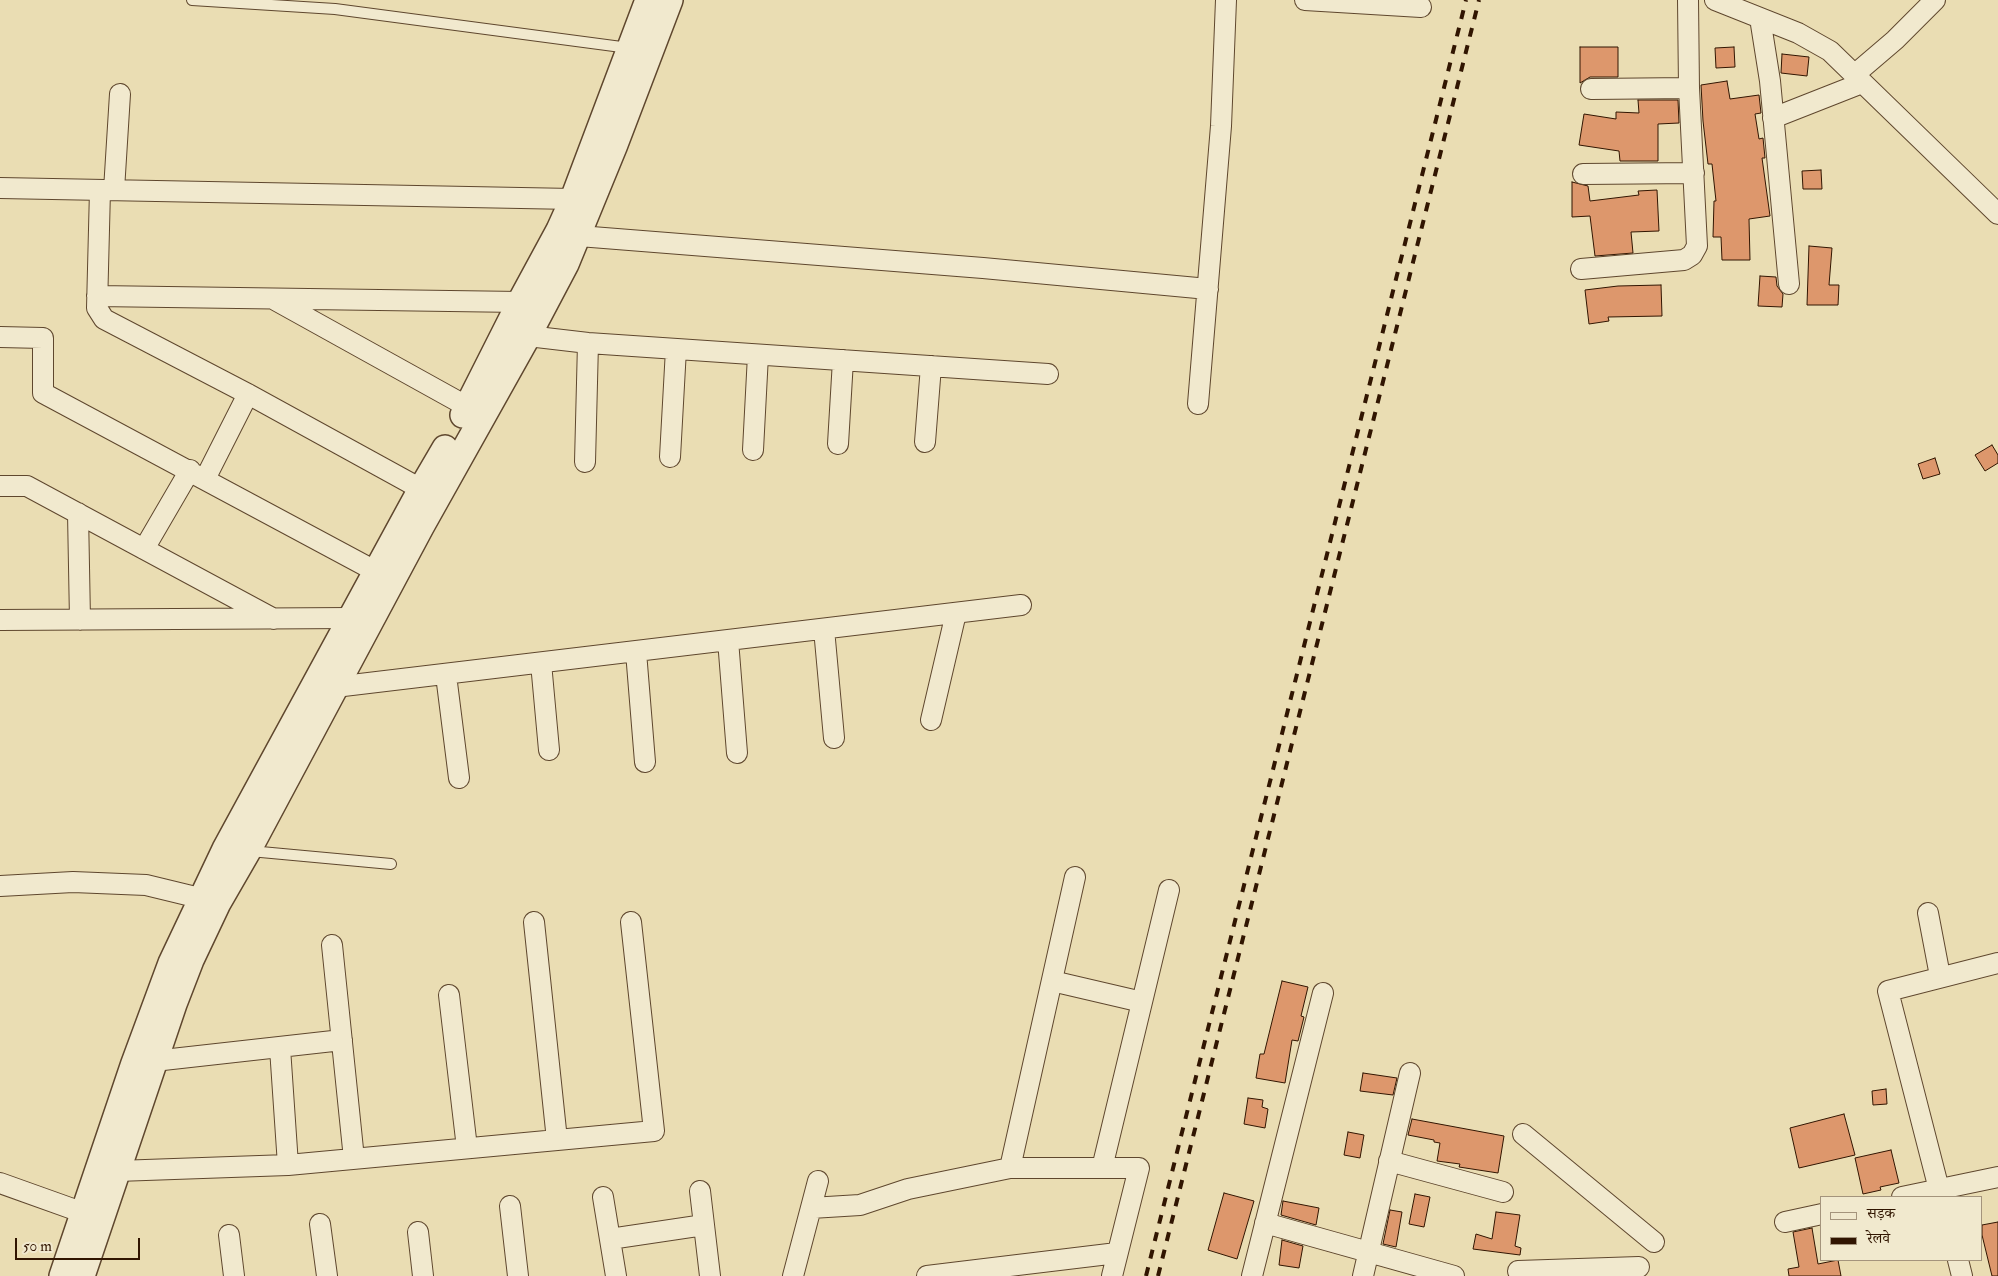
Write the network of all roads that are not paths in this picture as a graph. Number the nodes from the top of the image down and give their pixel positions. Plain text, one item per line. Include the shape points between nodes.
1 (192, 0) edge
2 (648, 0) edge
3 (670, 0) edge
4 (1226, 0) edge
5 (1305, 0) edge
6 (1688, 0) edge
7 (1715, 0) edge
8 (1935, 0) edge
9 (1421, 7) dead end
10 (1760, 18) junction
11 (630, 49) junction
12 (1858, 79) junction
13 (1689, 88) junction
14 (1592, 89) dead end
15 (120, 94) dead end
16 (1773, 118) junction
17 (1694, 173) junction
18 (1583, 174) dead end
19 (0, 188) edge
20 (107, 190) junction
21 (582, 201) junction
22 (1998, 214) edge
23 (569, 233) junction
24 (1581, 269) dead end
25 (1789, 284) dead end
26 (1208, 289) junction
27 (97, 296) junction
28 (273, 299) junction
29 (520, 302) junction
30 (528, 336) junction
31 (0, 337) edge
32 (588, 343) junction
33 (676, 349) junction
34 (758, 355) junction
35 (843, 360) junction
36 (931, 366) junction
37 (1048, 374) dead end
38 (248, 394) junction
39 (1198, 404) dead end
40 (468, 407) junction
41 (925, 442) dead end
42 (838, 444) dead end
43 (753, 450) dead end
44 (670, 457) dead end
45 (585, 462) dead end
46 (198, 474) junction
47 (0, 486) edge
48 (421, 489) junction
49 (78, 513) junction
50 (144, 549) junction
51 (377, 572) junction
52 (1021, 605) dead end
53 (956, 613) junction
54 (351, 618) junction
55 (0, 620) edge
56 (80, 620) junction
57 (276, 620) junction
58 (824, 629) junction
59 (728, 640) junction
60 (636, 652) junction
61 (541, 664) junction
62 (446, 675) junction
63 (335, 687) junction
64 (931, 720) dead end
65 (834, 738) dead end
66 (549, 750) dead end
67 (737, 753) dead end
68 (645, 762) dead end
69 (459, 778) dead end
70 (248, 851) junction
71 (391, 864) dead end
72 (1075, 877) dead end
73 (0, 886) edge
74 (1169, 890) dead end
75 (210, 900) junction
76 (1928, 913) dead end
77 (534, 922) dead end
78 (632, 922) dead end
79 (332, 945) dead end
80 (1998, 963) edge
81 (1940, 976) junction
82 (1052, 981) junction
83 (1323, 993) dead end
84 (449, 995) dead end
85 (1142, 1002) junction
86 (342, 1040) junction
87 (280, 1048) junction
88 (154, 1061) junction
89 (1410, 1073) dead end
90 (1523, 1134) dead end
91 (557, 1140) junction
92 (467, 1148) junction
93 (354, 1159) junction
94 (1389, 1161) junction
95 (288, 1165) junction
96 (1010, 1168) junction
97 (1102, 1168) junction
98 (108, 1170) junction
99 (1998, 1177) edge
100 (818, 1181) dead end
101 (0, 1183) edge
102 (700, 1191) dead end
103 (1503, 1192) dead end
104 (1940, 1193) edge
105 (1912, 1196) edge
106 (603, 1198) dead end
107 (510, 1206) dead end
108 (811, 1208) junction
109 (84, 1213) junction
110 (1820, 1214) edge
111 (1265, 1222) junction
112 (1785, 1222) dead end
113 (320, 1224) dead end
114 (704, 1225) junction
115 (1638, 1228) junction
116 (418, 1232) dead end
117 (229, 1235) dead end
118 (610, 1239) junction
119 (1654, 1242) dead end
120 (1368, 1252) junction
121 (1117, 1253) junction
122 (1958, 1261) edge
123 (1518, 1271) dead end
124 (1639, 1272) edge
125 (62, 1276) edge
126 (82, 1276) edge
127 (234, 1276) edge
128 (327, 1276) edge
129 (423, 1276) edge
130 (518, 1276) edge
131 (616, 1276) edge
132 (710, 1276) edge
133 (794, 1276) edge
134 (926, 1276) edge
135 (1112, 1276) edge
136 (1252, 1276) edge
137 (1363, 1276) edge
138 (1454, 1276) edge
139 (1962, 1276) edge

1 - 11 lane via 335,9
2 - 11 street
3 - 21 street
4 - 26 street via 1224,90
5 - 9 street
6 - 13 street
7 - 10 street
8 - 12 street
10 - 12 street via 1798,33 1830,52
10 - 16 street
11 - 21 street
12 - 16 street
12 - 22 street
13 - 14 street
13 - 17 street
15 - 20 street
16 - 25 street
17 - 18 street
17 - 24 street via 1697,246 1692,255 1684,260
19 - 20 street
20 - 21 street
20 - 27 street
21 - 23 street
23 - 26 street
23 - 29 street
23 - 30 street
26 - 39 street
27 - 28 street
27 - 38 street via 97,308 104,319
28 - 29 street
28 - 40 street
29 - 40 street
30 - 32 street
30 - 63 street via 420,527
31 - 46 street via 44,338 43,393
32 - 33 street
32 - 45 street
33 - 34 street
33 - 44 street
34 - 35 street
34 - 43 street
35 - 36 street
35 - 42 street
36 - 37 street
36 - 41 street
38 - 46 street
38 - 48 street
40 - 48 street
46 - 50 street
46 - 51 street
47 - 49 street via 27,486
48 - 51 street
49 - 50 street
49 - 56 street
50 - 57 street
51 - 54 street
52 - 53 street
53 - 58 street
53 - 64 street
54 - 57 street
54 - 75 street via 276,755
55 - 56 street
56 - 57 street
58 - 59 street
58 - 65 street
59 - 60 street
59 - 67 street
60 - 61 street
60 - 68 street
61 - 62 street
61 - 66 street
62 - 63 street
62 - 69 street
63 - 70 street
70 - 71 lane
70 - 75 street
72 - 82 street
73 - 75 street via 73,882 146,885
74 - 85 street
75 - 88 street
75 - 98 street via 170,962 134,1063
76 - 81 street
77 - 91 street
78 - 91 street via 654,1131
79 - 86 street
80 - 81 street
81 - 104 street via 1888,991
82 - 85 street
82 - 96 street
83 - 111 street
84 - 92 street
85 - 97 street
86 - 87 street
86 - 93 street
87 - 88 street
87 - 95 street
88 - 98 street
89 - 94 street
90 - 115 street
91 - 92 street
92 - 93 street
93 - 95 street
94 - 103 street
94 - 120 street
95 - 98 street
96 - 97 street
96 - 108 street via 908,1189 860,1205
97 - 121 street via 1139,1168
98 - 109 street
98 - 126 street
99 - 104 street
100 - 108 street
101 - 109 street
102 - 114 street
104 - 105 street
106 - 118 street
107 - 130 street
108 - 133 street
109 - 125 street
110 - 112 street
111 - 120 street
111 - 136 street
113 - 128 street
114 - 118 street
114 - 132 street
115 - 119 street
115 - 124 street
116 - 129 street
117 - 127 street
118 - 131 street
120 - 137 street
120 - 138 street
121 - 134 street
121 - 135 street
122 - 139 street
123 - 124 street

